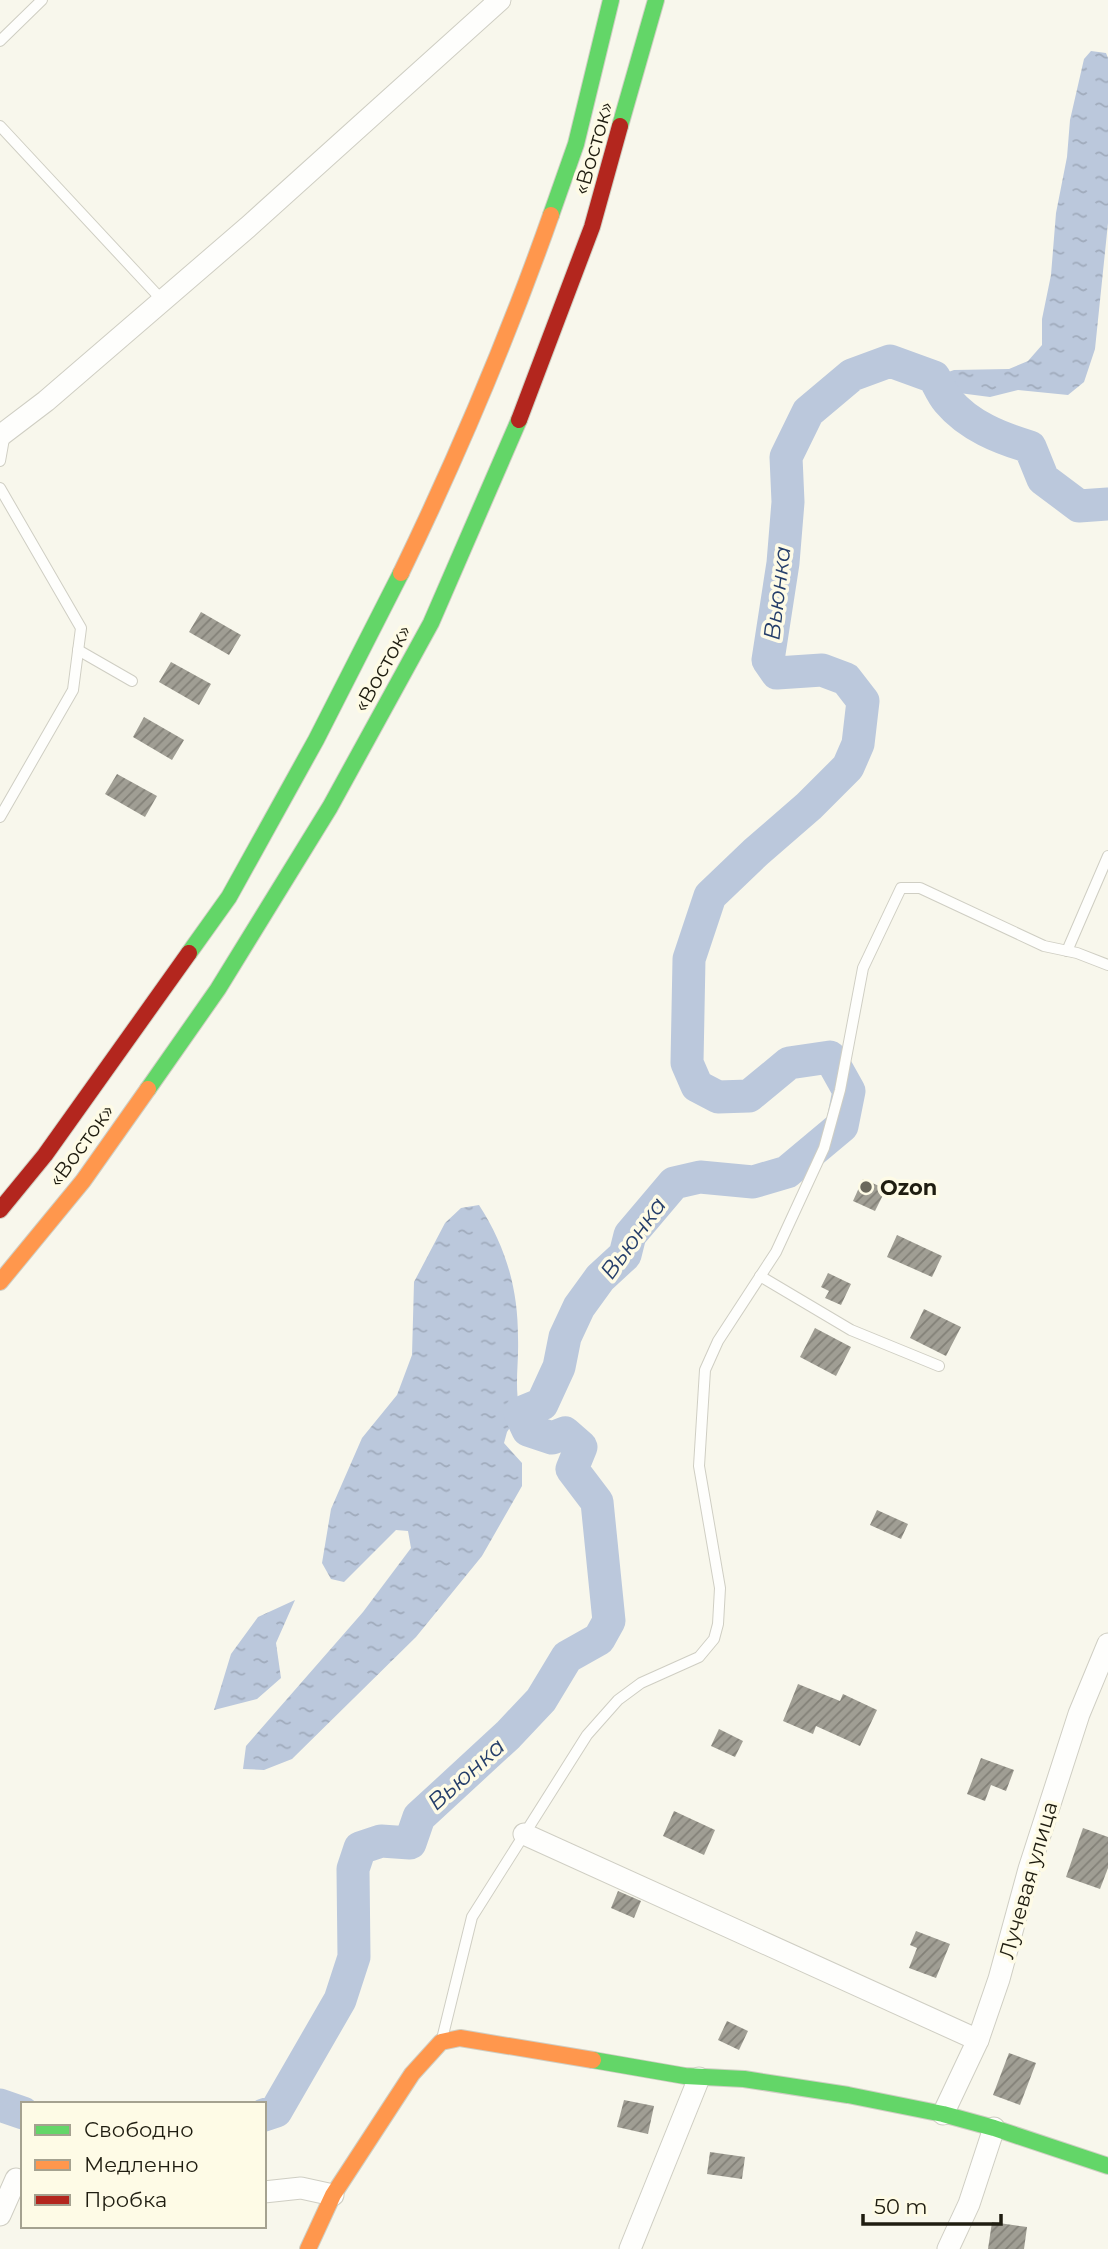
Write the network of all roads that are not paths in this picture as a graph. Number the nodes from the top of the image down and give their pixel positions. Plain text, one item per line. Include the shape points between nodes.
1 (42, 0) edge
2 (500, 0) edge
3 (611, 0) edge
4 (656, 0) edge
5 (0, 41) edge
6 (0, 126) edge
7 (162, 300) junction
8 (3, 434) edge
9 (0, 461) edge
10 (0, 488) edge
11 (78, 650) junction
12 (132, 681) dead end
13 (0, 817) edge
14 (1108, 856) edge
15 (1067, 951) junction
16 (1108, 965) edge
17 (0, 1210) edge
18 (760, 1276) junction
19 (0, 1282) edge
20 (939, 1366) dead end
21 (1108, 1644) edge
22 (524, 1834) junction
23 (978, 2040) junction
24 (441, 2042) junction
25 (699, 2078) junction
26 (943, 2114) junction
27 (994, 2128) junction
28 (1108, 2166) edge
29 (13, 2178) edge
30 (266, 2192) edge
31 (332, 2195) junction
32 (0, 2215) edge
33 (309, 2249) edge
34 (630, 2249) edge
35 (948, 2249) edge

1 - 5 lane
2 - 7 street
3 - 17 main road, «Восток» via 576,144 526,287 402,571 341,692 229,897
4 - 19 main road, «Восток» via 592,227 519,423 430,623 330,807 218,989 83,1181
6 - 7 lane
7 - 8 street
8 - 9 lane
10 - 11 lane via 81,628
11 - 12 lane
11 - 13 lane via 73,690
14 - 15 lane
15 - 16 lane
15 - 18 lane via 1044,946 920,888 901,888 863,968 824,1148 776,1252
18 - 20 lane via 852,1330
18 - 22 lane via 705,1370 699,1466 720,1588 714,1639 699,1657 641,1683 618,1700 587,1735
21 - 23 street, Лучевая улица via 1079,1714
22 - 23 street
22 - 24 lane via 472,1917
23 - 26 street, Лучевая улица
24 - 25 main road via 460,2038
24 - 31 main road via 412,2074
25 - 26 main road via 770,2082
25 - 34 street
26 - 27 main road
27 - 28 main road
27 - 35 street via 969,2204
29 - 32 street
30 - 31 street via 300,2188
31 - 33 main road

